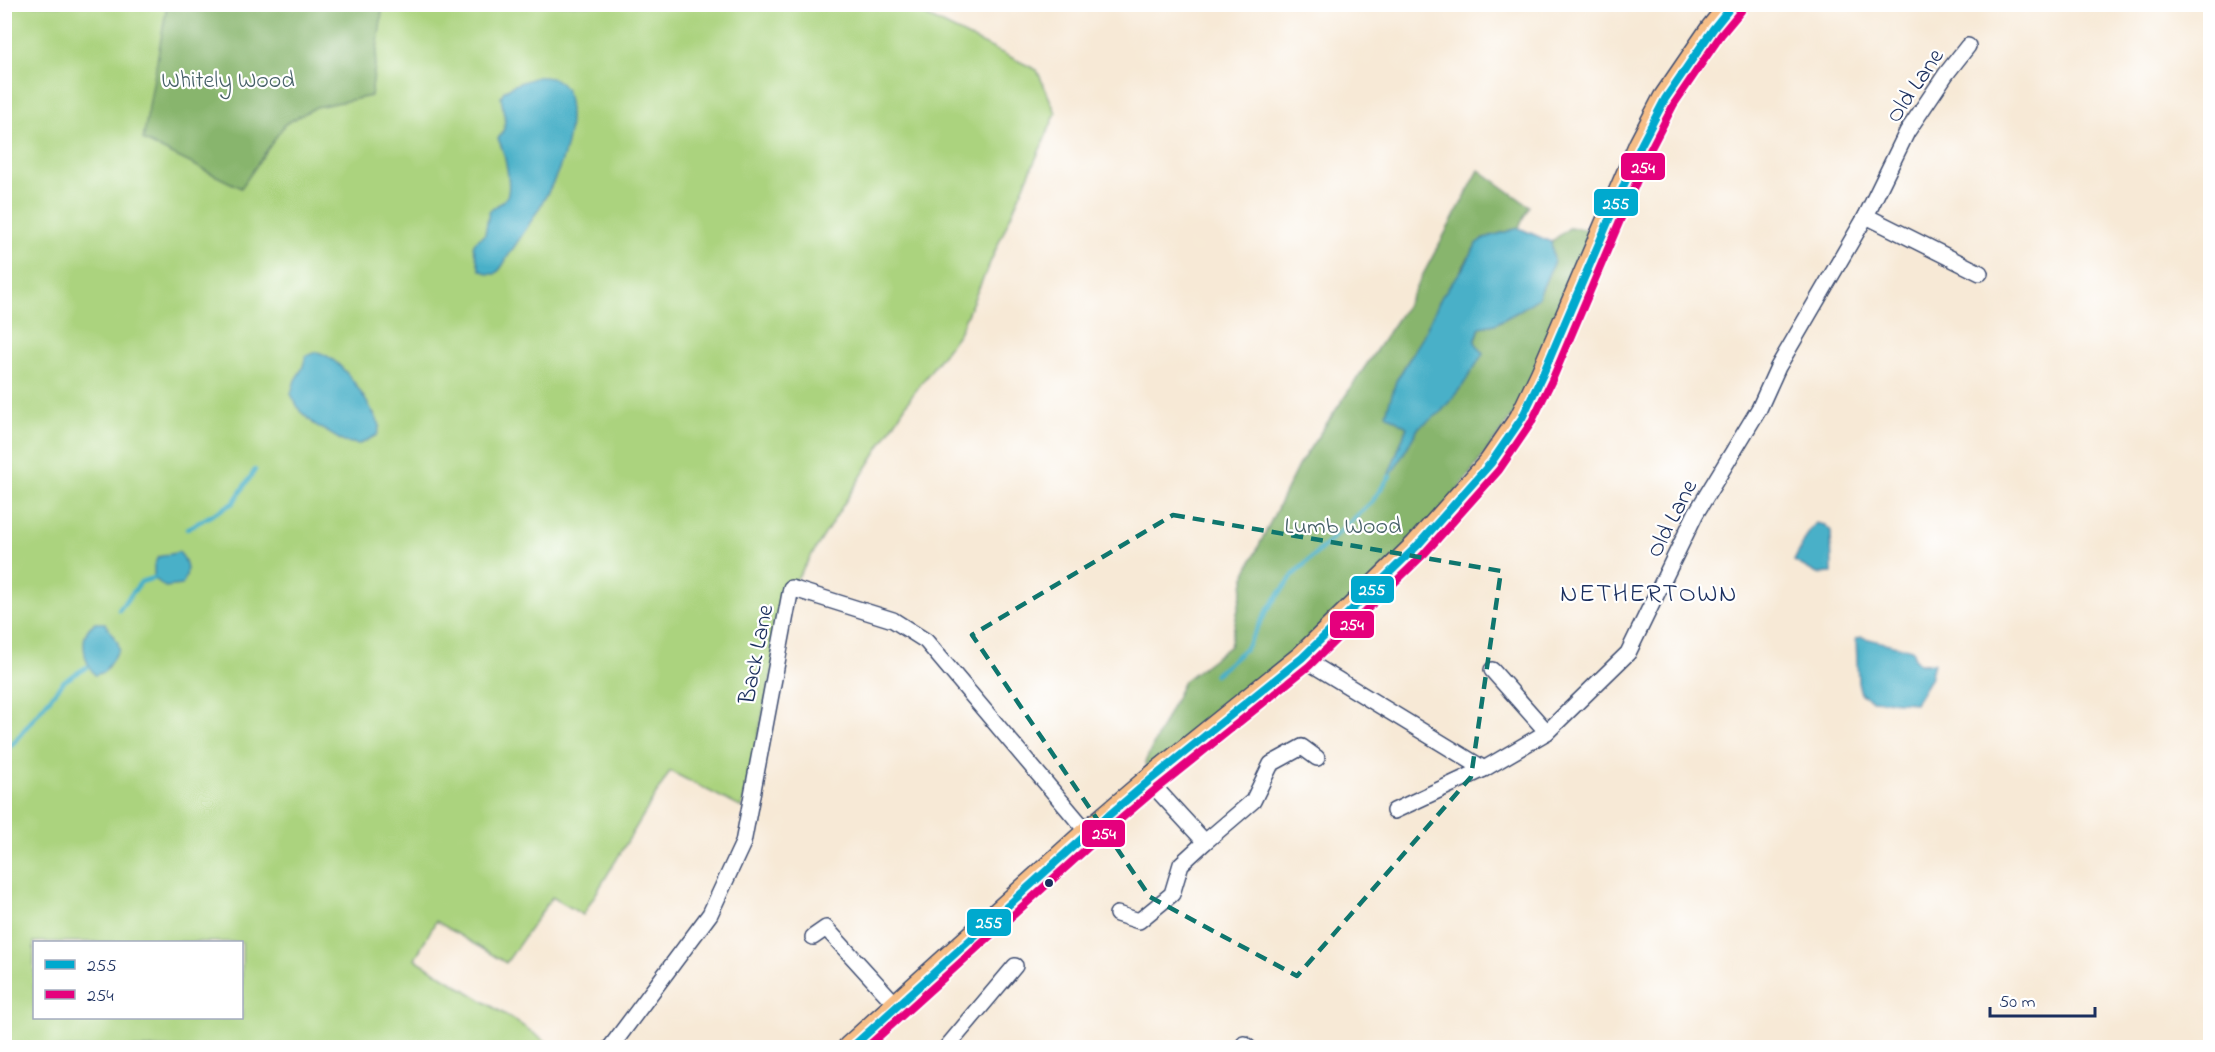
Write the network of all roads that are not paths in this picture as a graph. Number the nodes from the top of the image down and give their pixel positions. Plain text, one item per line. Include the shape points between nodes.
1 (1733, 4) edge
2 (1968, 46) dead end
3 (1866, 216) junction
4 (1980, 273) dead end
5 (1302, 658) junction
6 (1492, 670) dead end
7 (1547, 732) junction
8 (1317, 758) dead end
9 (1484, 769) junction
10 (1149, 781) junction
11 (1394, 811) dead end
12 (1088, 833) junction
13 (1205, 842) junction
14 (1117, 914) dead end
15 (813, 937) dead end
16 (1015, 966) dead end
17 (897, 1006) junction
18 (860, 1045) edge
19 (610, 1047) edge
20 (946, 1047) edge

1 - 5 main road via 1665,99 1641,145 1522,418 1491,463 1417,546
2 - 3 street, Old Lane via 1907,132
3 - 4 street
3 - 7 street, Old Lane via 1778,368 1759,409 1696,513 1628,653
5 - 9 street
5 - 10 main road
6 - 7 street
7 - 9 street, Old Lane
8 - 13 street via 1302,747 1271,764 1253,801
9 - 11 street, Old Lane
10 - 12 main road
10 - 13 street
12 - 17 main road
12 - 19 street, Back Lane via 926,641 893,620 791,588 742,843 710,914
13 - 14 street via 1181,864 1172,894 1139,921
15 - 17 street via 832,923
16 - 20 street
17 - 18 main road

